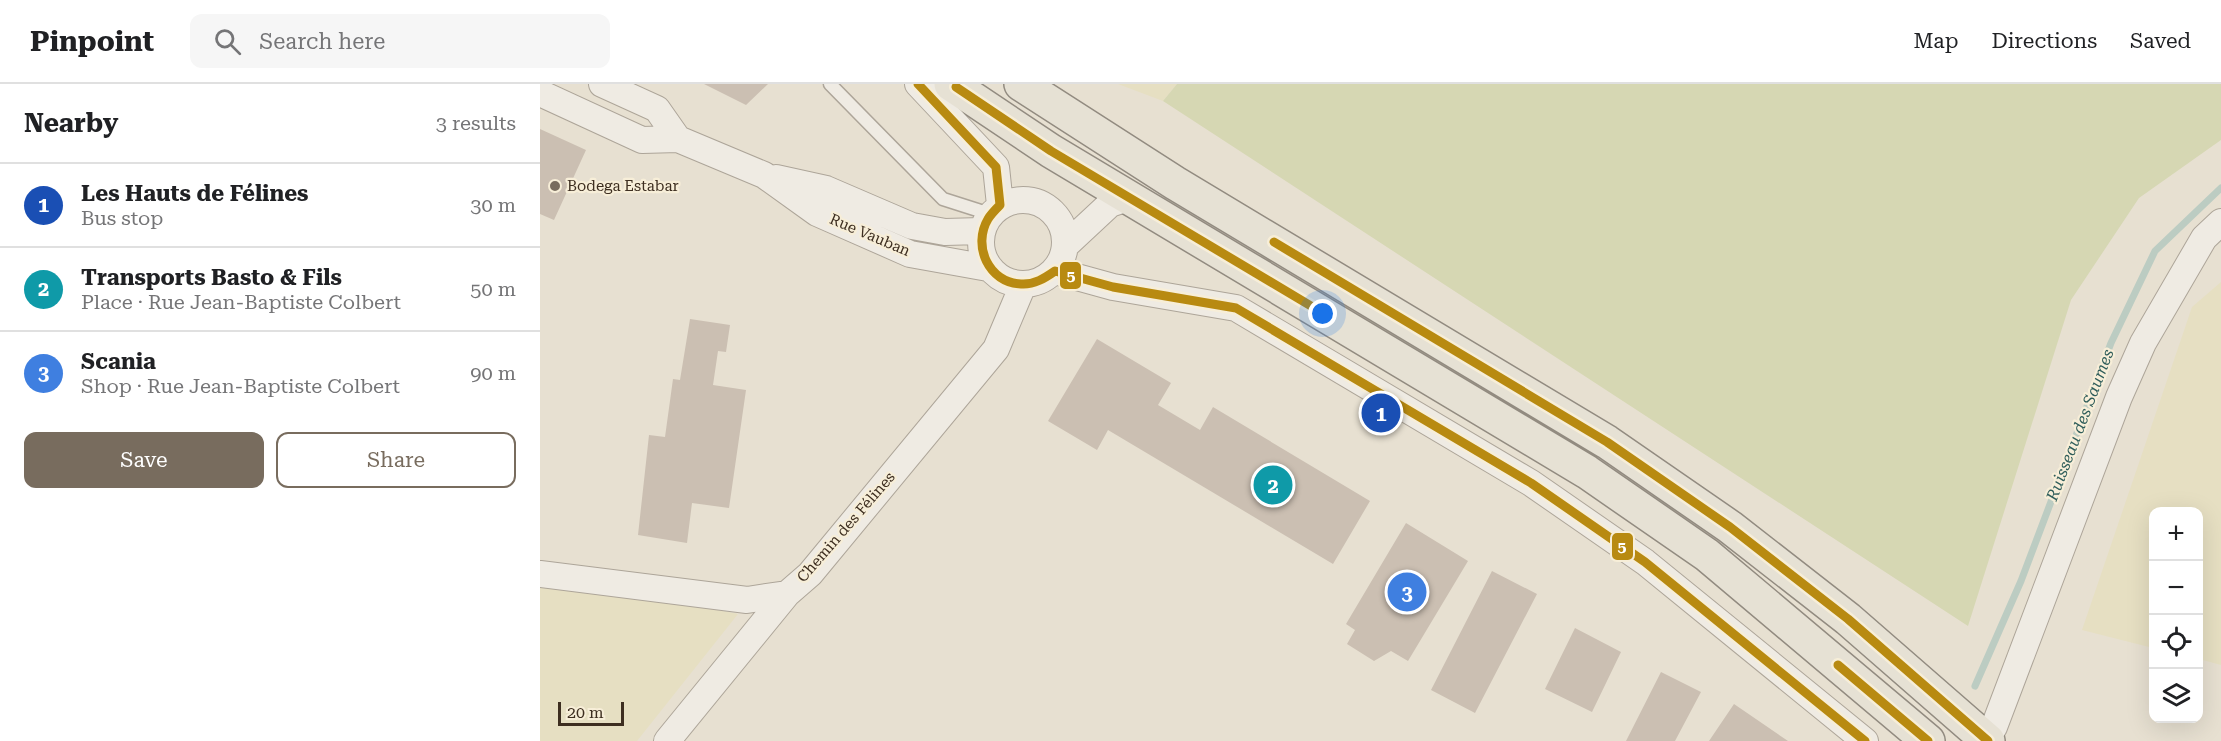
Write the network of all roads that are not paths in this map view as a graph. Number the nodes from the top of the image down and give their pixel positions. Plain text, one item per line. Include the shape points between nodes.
1 (602, 84) edge
2 (830, 84) edge
3 (918, 84) edge
4 (951, 84) edge
5 (1021, 84) edge
6 (540, 93) edge
7 (678, 139) junction
8 (764, 175) junction
9 (1131, 197) junction
10 (990, 217) junction
11 (2221, 222) edge
12 (1066, 245) junction
13 (988, 268) junction
14 (1055, 271) junction
15 (1023, 285) junction
16 (540, 574) edge
17 (788, 594) junction
18 (1987, 740) edge
19 (668, 741) edge
20 (1865, 741) edge
21 (1928, 741) edge

1 - 7 street via 657,109
2 - 10 lane via 943,199
3 - 10 street via 996,167
4 - 9 main road via 1051,151
5 - 18 main road via 1175,183 1607,442 1730,527 1848,619
6 - 7 street, Rue Vauban via 642,140
7 - 8 street, Rue Vauban
8 - 10 street, Rue Vauban via 826,189 912,226 945,232
8 - 13 street, Rue Vauban via 817,213 910,254
9 - 12 street via 1110,204
9 - 21 main road via 1587,472 1707,555
10 - 12 street via 1013,201 1042,203 1061,220
10 - 13 street via 981,250
11 - 18 street via 2204,238 2143,343
12 - 14 street
13 - 15 street via 1004,280
14 - 15 street via 1041,281
14 - 20 street via 1113,286 1236,308 1531,483 1645,562
15 - 17 street, Chemin des Félines via 996,349 810,574
16 - 17 street, Chemin des Félines via 747,600
17 - 19 street

